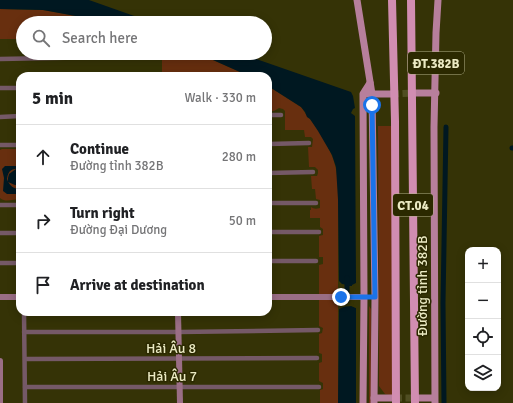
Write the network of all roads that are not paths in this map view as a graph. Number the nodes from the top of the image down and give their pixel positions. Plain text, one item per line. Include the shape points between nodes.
1 (357, 0) edge
2 (392, 0) edge
3 (411, 0) edge
4 (438, 0) edge
5 (0, 59) edge
6 (16, 59) edge
7 (370, 83) junction
8 (0, 88) edge
9 (16, 88) edge
10 (436, 92) junction
11 (415, 93) tunnel mouth
12 (363, 94) junction
13 (372, 94) junction
14 (392, 94) tunnel mouth
15 (272, 115) edge
16 (281, 115) dead end
17 (0, 116) edge
18 (16, 116) edge
19 (272, 144) edge
20 (309, 144) dead end
21 (0, 145) edge
22 (16, 145) edge
23 (313, 172) dead end
24 (272, 173) edge
25 (272, 203) edge
26 (316, 203) dead end
27 (0, 205) edge
28 (16, 205) edge
29 (272, 232) edge
30 (320, 232) dead end
31 (0, 233) edge
32 (16, 233) edge
33 (272, 261) edge
34 (316, 261) dead end
35 (0, 263) edge
36 (16, 263) edge
37 (0, 297) edge
38 (16, 297) edge
39 (272, 297) edge
40 (364, 297) junction
41 (375, 297) junction
42 (24, 316) edge
43 (178, 316) edge
44 (318, 330) dead end
45 (24, 332) junction
46 (179, 332) junction
47 (317, 358) dead end
48 (178, 359) junction
49 (25, 360) junction
50 (0, 361) edge
51 (25, 387) junction
52 (180, 387) junction
53 (319, 387) dead end
54 (396, 400) edge
55 (374, 401) edge
56 (417, 401) edge
57 (434, 401) edge
58 (0, 403) edge
59 (25, 403) edge
60 (180, 403) edge
61 (363, 403) edge

1 - 7 main road
2 - 54 highway, CT.04
3 - 56 highway, CT.04
4 - 10 main road, Đường tỉnh 382B / ĐT.382B
5 - 6 street
7 - 12 main road
7 - 13 main road
8 - 9 street
10 - 11 main road
10 - 57 main road, Đường tỉnh 382B / ĐT.382B
12 - 13 main road
12 - 40 main road
13 - 14 main road
13 - 41 main road
15 - 16 street
17 - 18 street
19 - 20 street
21 - 22 street
23 - 24 street
25 - 26 street
27 - 28 street
29 - 30 street
31 - 32 street
33 - 34 street
35 - 36 street
37 - 38 street
39 - 40 street
40 - 41 main road
40 - 61 main road
41 - 55 main road
42 - 45 street
43 - 46 street
44 - 46 street
45 - 46 street
45 - 49 street
46 - 48 street
47 - 48 street, Hải Âu 8
48 - 49 street, Hải Âu 8
48 - 52 street
49 - 51 street
50 - 58 street
51 - 52 street, Hải Âu 7
51 - 59 street
52 - 53 street, Hải Âu 7
52 - 60 street
54 - 55 main road
56 - 57 main road

